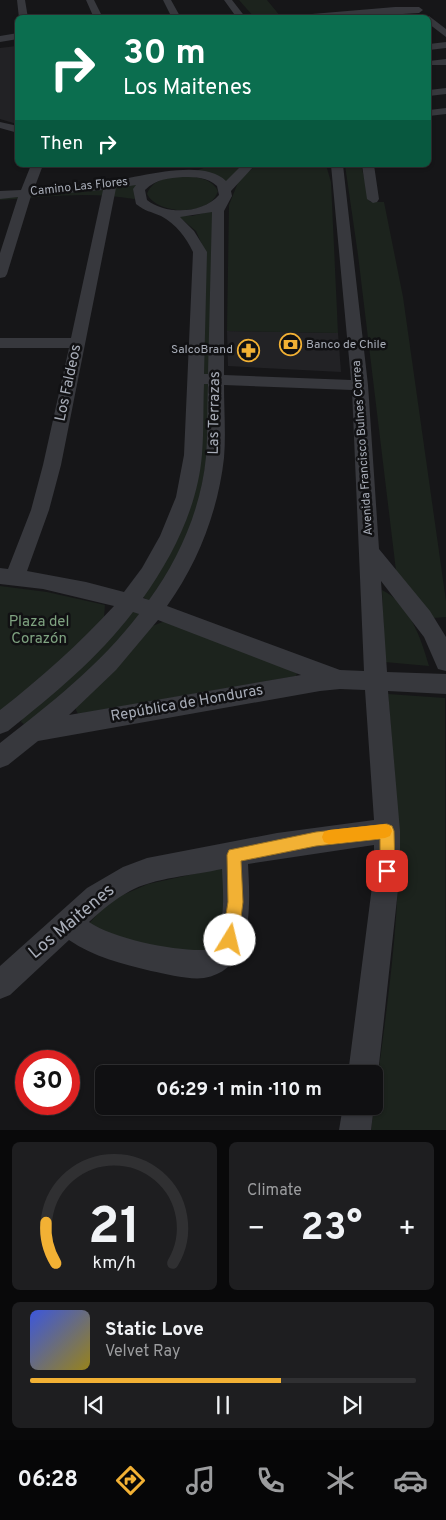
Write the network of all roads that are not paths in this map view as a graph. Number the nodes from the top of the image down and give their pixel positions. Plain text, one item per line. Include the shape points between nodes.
1 (21, 0) edge
2 (90, 0) edge
3 (167, 0) edge
4 (228, 0) edge
5 (409, 0) edge
6 (419, 10) junction
7 (24, 15) edge
8 (98, 15) edge
9 (174, 15) edge
10 (240, 15) edge
11 (333, 15) edge
12 (425, 15) edge
13 (431, 20) edge
14 (443, 29) edge
15 (15, 36) edge
16 (0, 38) edge
17 (446, 45) edge
18 (431, 46) edge
19 (446, 62) edge
20 (431, 63) dead end
21 (446, 91) edge
22 (431, 93) edge
23 (446, 111) edge
24 (431, 113) edge
25 (0, 125) edge
26 (15, 129) edge
27 (36, 167) edge
28 (198, 167) edge
29 (247, 167) edge
30 (337, 167) edge
31 (368, 167) edge
32 (183, 172) junction
33 (158, 177) junction
34 (108, 192) junction
35 (0, 195) edge
36 (224, 195) junction
37 (25, 196) junction
38 (373, 200) dead end
39 (141, 201) junction
40 (0, 202) edge
41 (163, 212) junction
42 (0, 274) edge
43 (199, 288) junction
44 (217, 288) junction
45 (0, 343) edge
46 (78, 343) junction
47 (194, 379) junction
48 (215, 380) junction
49 (360, 385) junction
50 (182, 509) junction
51 (205, 513) junction
52 (370, 552) junction
53 (8, 576) edge
54 (130, 601) junction
55 (153, 611) junction
56 (446, 662) edge
57 (340, 679) junction
58 (376, 681) junction
59 (446, 684) edge
60 (0, 724) edge
61 (34, 731) junction
62 (0, 732) edge
63 (0, 757) edge
64 (387, 831) junction
65 (234, 855) junction
66 (68, 923) junction
67 (0, 985) edge
68 (364, 1065) edge
69 (357, 1115) edge
70 (355, 1130) edge

1 - 7 street
2 - 8 street
3 - 9 street
4 - 10 street
5 - 6 street
6 - 11 street
6 - 12 street
13 - 14 street
15 - 16 street
17 - 18 street
19 - 20 street
21 - 22 street
23 - 24 street
25 - 26 street
27 - 37 street
28 - 32 street
29 - 36 street
30 - 49 street, Avenida Francisco Bulnes Correa
31 - 38 street
32 - 33 street, Camino Las Flores
32 - 36 street via 213,178 220,182
33 - 34 street, Camino Las Flores
33 - 39 street via 139,189
34 - 37 street, Camino Las Flores
34 - 39 street, Camino Las Flores
34 - 46 street, Los Faldeos
35 - 37 street, Camino Las Flores
36 - 41 street via 210,209 178,214
36 - 44 street, Las Terrazas via 218,211
37 - 40 street, Camino Las Flores
37 - 42 street
39 - 41 street
41 - 43 street, Las Terrazas via 182,225 200,252
43 - 44 street
43 - 47 street, Las Terrazas
44 - 48 street, Las Terrazas
45 - 46 street
46 - 53 street, Los Faldeos via 40,510
47 - 48 street
47 - 50 street, Las Terrazas via 193,456
48 - 49 street
48 - 51 street, Las Terrazas via 215,457
49 - 52 street, Avenida Francisco Bulnes Correa
50 - 51 street
50 - 54 street, Las Terrazas via 164,549
51 - 55 street, Las Terrazas via 180,571
52 - 56 street, Avenida Francisco Bulnes Correa via 430,626
52 - 58 street, Avenida Francisco Bulnes Correa
53 - 54 street, República de Honduras via 72,586
54 - 55 street, República de Honduras
54 - 60 street via 94,642 48,686
55 - 57 street, República de Honduras
55 - 61 street, República de Honduras via 121,651
57 - 58 street, República de Honduras
57 - 61 street, República de Honduras via 299,683
58 - 59 street, República de Honduras
58 - 64 street, Avenida Francisco Bulnes Correa
61 - 62 street
61 - 63 street, República de Honduras
64 - 65 street, Los Maitenes via 316,839
64 - 68 street, Avenida Francisco Bulnes Correa via 387,871
65 - 66 street, Los Maitenes via 122,880 96,897
65 - 66 street via 235,902 230,940 226,949 212,961 195,964 117,950 99,943
66 - 67 street, Los Maitenes
69 - 70 street

